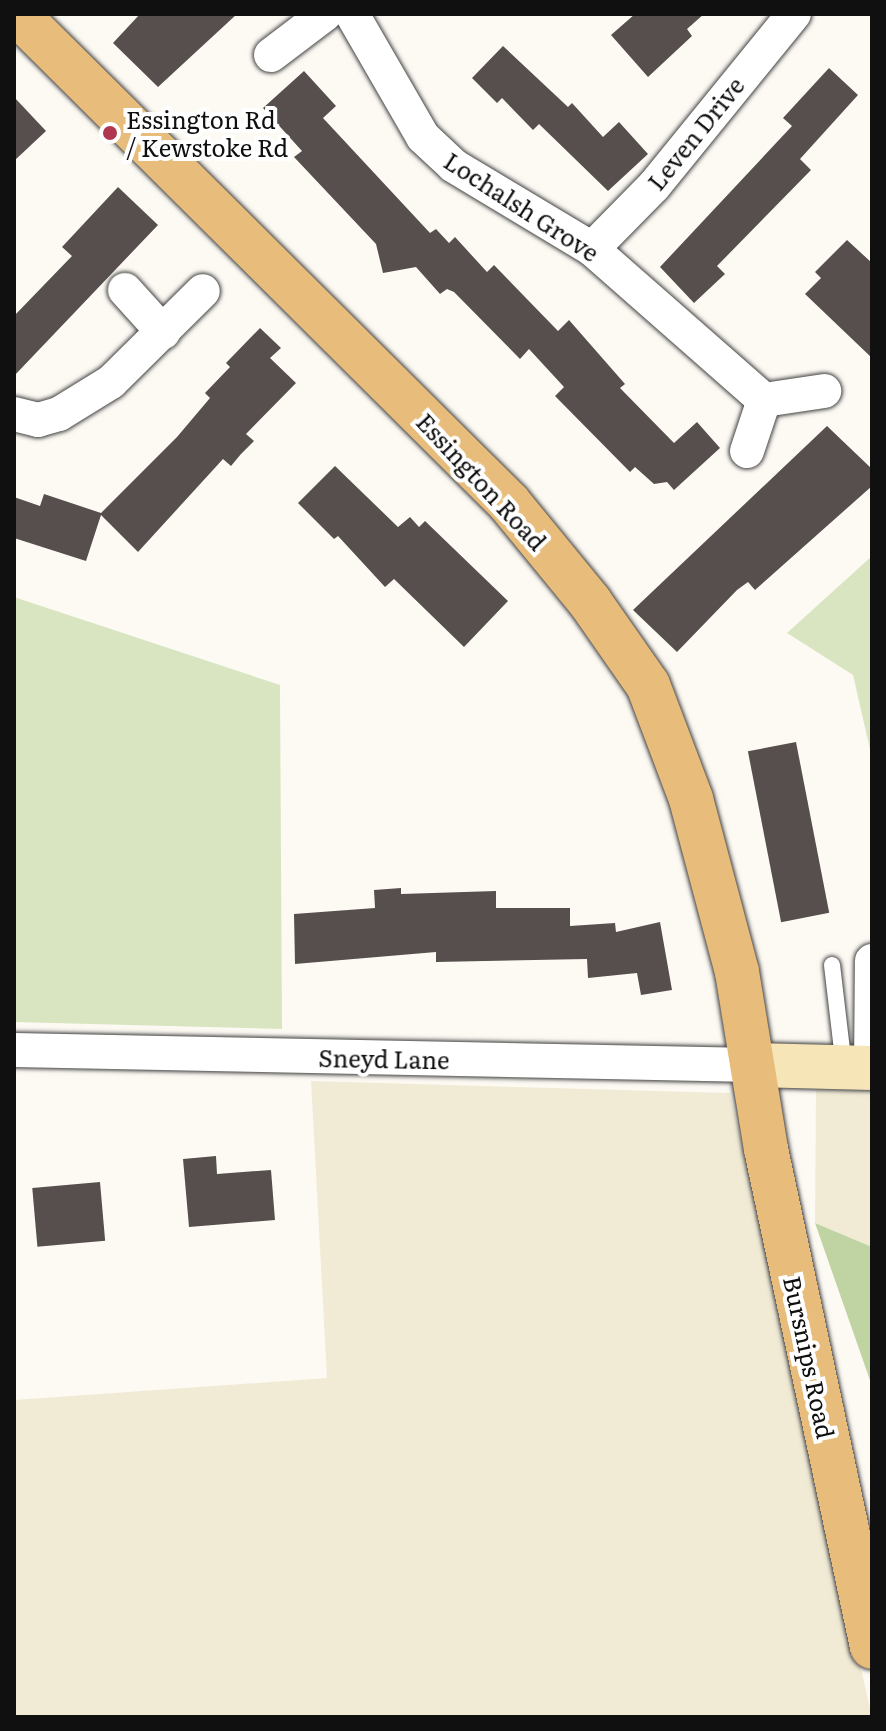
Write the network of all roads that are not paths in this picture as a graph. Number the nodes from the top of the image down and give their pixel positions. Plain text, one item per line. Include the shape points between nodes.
1 (17, 14) edge
2 (325, 14) edge
3 (352, 14) edge
4 (794, 14) edge
5 (271, 55) dead end
6 (592, 249) junction
7 (125, 290) dead end
8 (203, 291) dead end
9 (163, 332) junction
10 (824, 391) dead end
11 (764, 400) junction
12 (14, 414) edge
13 (747, 451) dead end
14 (872, 961) edge
15 (832, 965) dead end
16 (14, 1050) edge
17 (754, 1065) junction
18 (862, 1067) edge
19 (872, 1647) edge

1 - 17 main road, Essington Road via 509,503 626,651 662,716 691,799 737,972
2 - 5 street
3 - 6 street, Lochalsh Grove via 423,137 497,195
4 - 6 street, Leven Drive via 654,186
6 - 11 street, Lochalsh Grove
7 - 9 street
8 - 9 street
9 - 12 street via 111,382 59,414 38,420
10 - 11 street
11 - 13 street
14 - 18 street
15 - 18 lane
16 - 17 street, Sneyd Lane
17 - 18 street
17 - 19 main road, Bursnips Road via 768,1161

